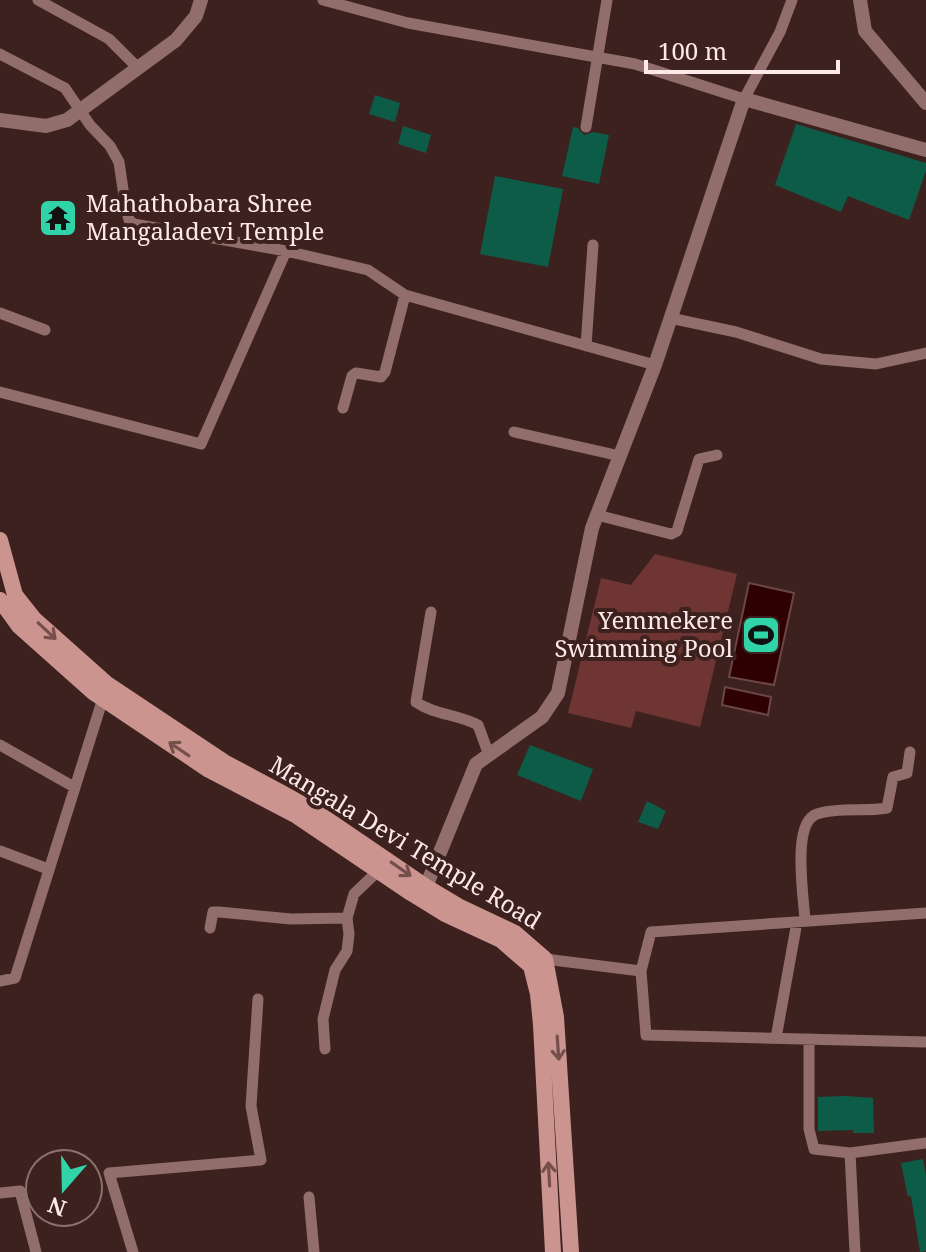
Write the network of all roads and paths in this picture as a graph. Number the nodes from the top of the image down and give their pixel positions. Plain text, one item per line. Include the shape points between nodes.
1 (38, 0) edge
2 (201, 0) edge
3 (323, 0) edge
4 (607, 0) edge
5 (792, 0) edge
6 (860, 0) edge
7 (0, 54) edge
8 (598, 57) junction
9 (137, 67) junction
10 (744, 99) junction
11 (926, 103) edge
12 (81, 110) junction
13 (0, 120) edge
14 (586, 127) dead end
15 (926, 150) edge
16 (593, 245) dead end
17 (286, 251) junction
18 (405, 295) junction
19 (0, 313) edge
20 (670, 318) junction
21 (45, 330) dead end
22 (586, 346) junction
23 (926, 353) edge
24 (655, 365) junction
25 (0, 392) edge
26 (343, 408) dead end
27 (514, 432) dead end
28 (717, 455) dead end
29 (620, 456) junction
30 (597, 515) junction
31 (0, 540) edge
32 (5, 597) edge
33 (431, 612) dead end
34 (105, 691) junction
35 (0, 745) edge
36 (910, 752) dead end
37 (489, 755) junction
38 (74, 787) junction
39 (0, 851) edge
40 (48, 869) junction
41 (378, 871) junction
42 (423, 893) junction
43 (926, 913) edge
44 (347, 918) junction
45 (801, 922) junction
46 (210, 928) dead end
47 (538, 963) junction
48 (641, 971) junction
49 (0, 981) edge
50 (258, 999) dead end
51 (776, 1038) junction
52 (809, 1039) junction
53 (926, 1042) edge
54 (325, 1049) dead end
55 (926, 1143) edge
56 (850, 1153) junction
57 (0, 1193) edge
58 (309, 1197) dead end
59 (36, 1252) edge
60 (133, 1252) edge
61 (314, 1252) edge
62 (553, 1252) edge
63 (571, 1252) edge
64 (855, 1252) edge

1 - 9 street via 109,39
2 - 9 street via 196,16 176,40
3 - 8 street via 408,23
4 - 8 street
5 - 10 street
6 - 11 street via 865,31
7 - 12 street via 65,88
8 - 10 street
8 - 14 street
9 - 12 street
10 - 15 street
10 - 20 street
12 - 13 street via 46,126
12 - 17 street via 119,162 134,224
16 - 22 street
17 - 18 street via 368,270
17 - 25 street via 201,444
18 - 22 street
18 - 26 street via 385,372 381,377 352,376
19 - 21 street
20 - 23 street via 821,359 876,364
20 - 24 street
22 - 24 street
24 - 29 street
27 - 29 street
28 - 30 street via 699,459 677,531 671,534
29 - 30 street
30 - 37 street via 558,693 542,717
31 - 32 main road, Mangala Devi Temple Road
32 - 34 main road, Mangala Devi Temple Road
33 - 37 street via 416,702 478,725
34 - 38 street
41 -> 34 main road, Mangala Devi Temple Road via 297,816 209,770
34 -> 42 main road, Mangala Devi Temple Road via 337,825
35 - 38 street
36 - 45 street via 907,773 893,777 887,808 819,813 807,823 801,839
37 - 42 street via 476,764
38 - 40 street
39 - 40 street
40 - 49 street via 15,978
41 - 42 main road, Mangala Devi Temple Road
41 - 44 street via 354,894
42 - 47 main road, Mangala Devi Temple Road via 515,933
43 - 45 street
44 - 46 street via 213,912
44 - 54 street via 347,951 335,970 323,1019
45 - 48 street via 651,932
45 - 51 street
47 - 48 street
62 -> 47 main road, Mangala Devi Temple Road
47 -> 63 main road, Mangala Devi Temple Road via 556,1017
48 - 51 street via 646,1035
50 - 60 street via 251,1106 261,1160 109,1173
51 - 52 street
52 - 53 street
52 - 56 street via 809,1129 814,1149
55 - 56 street
56 - 64 street
57 - 59 street via 20,1191
58 - 61 street

